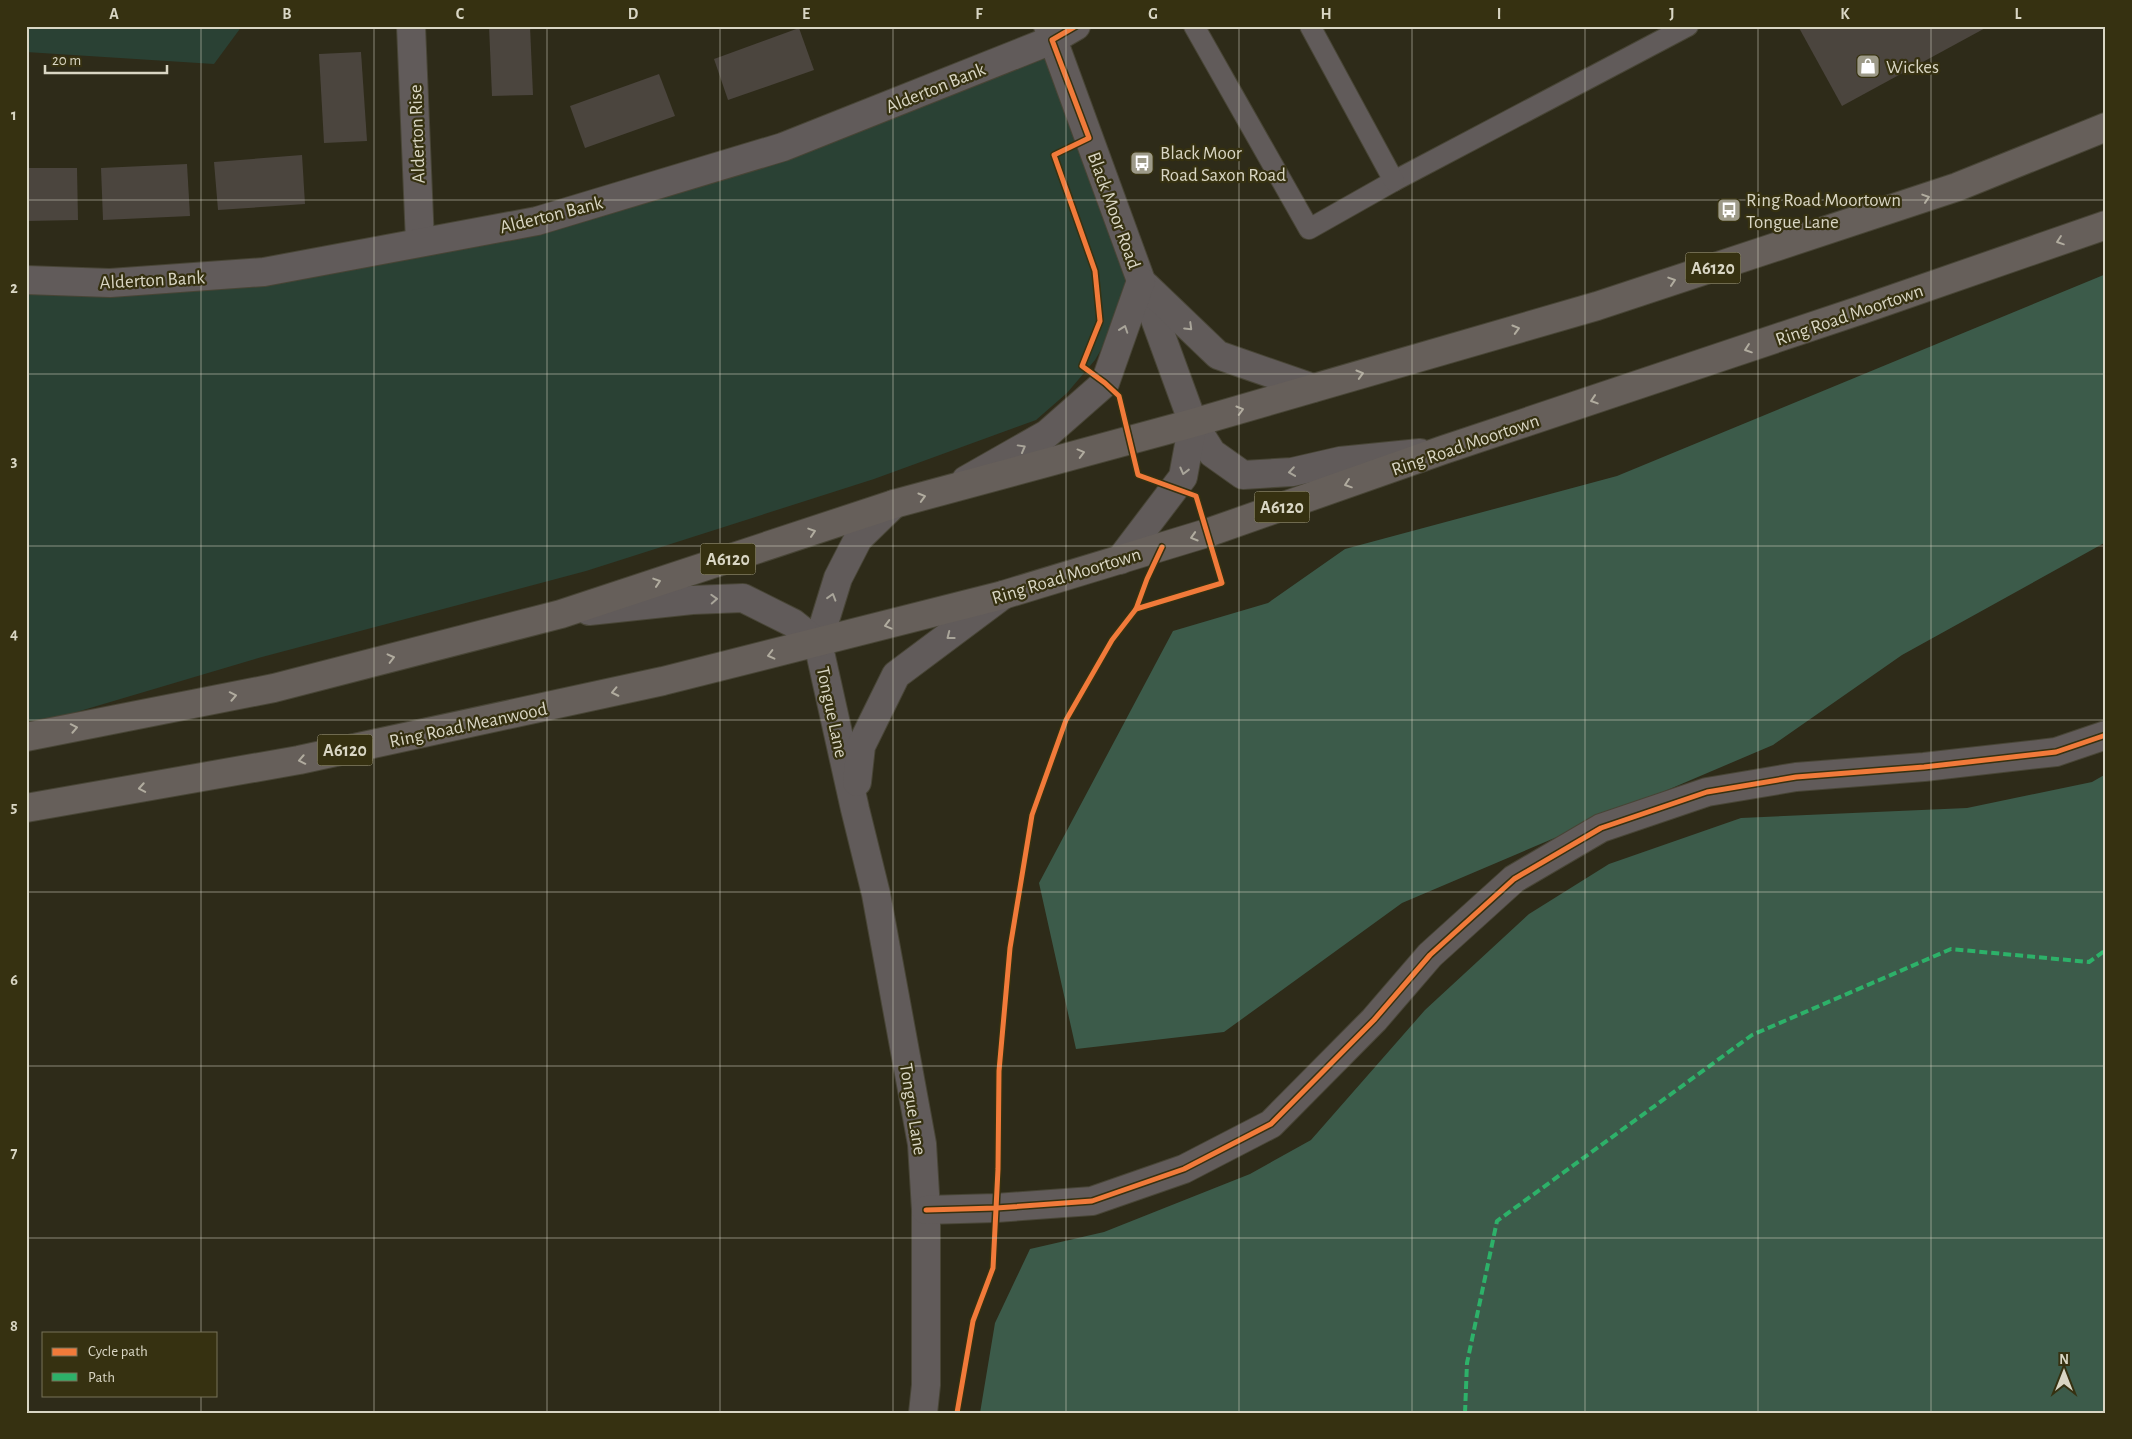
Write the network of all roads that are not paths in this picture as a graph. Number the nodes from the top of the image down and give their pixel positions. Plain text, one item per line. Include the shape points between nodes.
1 (411, 26) edge
2 (1076, 26) edge
3 (1194, 26) edge
4 (1310, 26) edge
5 (1688, 26) edge
6 (1050, 33) edge
7 (2106, 127) edge
8 (1394, 181) junction
9 (2106, 226) edge
10 (420, 242) junction
11 (26, 280) edge
12 (1141, 281) junction
13 (1313, 388) junction
14 (1194, 424) junction
15 (1444, 450) junction
16 (949, 489) junction
17 (894, 504) junction
18 (1120, 560) junction
19 (1003, 595) junction
20 (561, 614) junction
21 (818, 643) junction
22 (2106, 735) edge
23 (26, 737) edge
24 (26, 808) edge
25 (855, 809) junction
26 (926, 1210) junction
27 (923, 1413) edge

1 - 10 street, Alderton Rise
2 - 6 street, Alderton Bank
3 - 8 lane via 1309,230
4 - 8 lane
5 - 8 lane
6 - 10 street, Alderton Bank via 783,147 537,221
6 - 12 street, Black Moor Road
13 -> 7 highway, A6120 via 1597,306 1957,187
9 -> 15 highway, Ring Road Moortown / A6120
10 - 11 street, Alderton Bank via 264,272 110,283
12 -> 13 street, Black Moor Road via 1218,355
12 - 14 street, Black Moor Road
16 -> 12 street, Black Moor Road via 1046,434 1105,383
14 -> 13 highway, A6120
15 -> 14 street, Black Moor Road via 1340,461 1292,472 1243,474 1212,453
16 -> 14 highway, A6120
14 -> 18 street via 1183,477
15 -> 18 highway, Ring Road Moortown / A6120
17 -> 16 highway, A6120
20 -> 17 highway, A6120
21 -> 17 street via 838,578 858,539
18 - 19 highway, Ring Road Moortown / A6120
19 -> 21 highway, Ring Road Moortown / A6120
19 -> 25 street, Tongue Lane via 896,675 861,746
20 -> 21 street via 743,598 792,623
23 -> 20 highway, A6120 via 274,688
21 -> 24 highway, Ring Road Meanwood / A6120 via 662,682 309,758
21 - 25 street, Tongue Lane
22 - 26 street via 2056,752 1796,777 1707,792 1601,828 1507,885 1430,955 1374,1020 1271,1124 1184,1170 1092,1202
25 - 26 street, Tongue Lane via 876,894 922,1144
26 - 27 street, Tongue Lane via 926,1385

